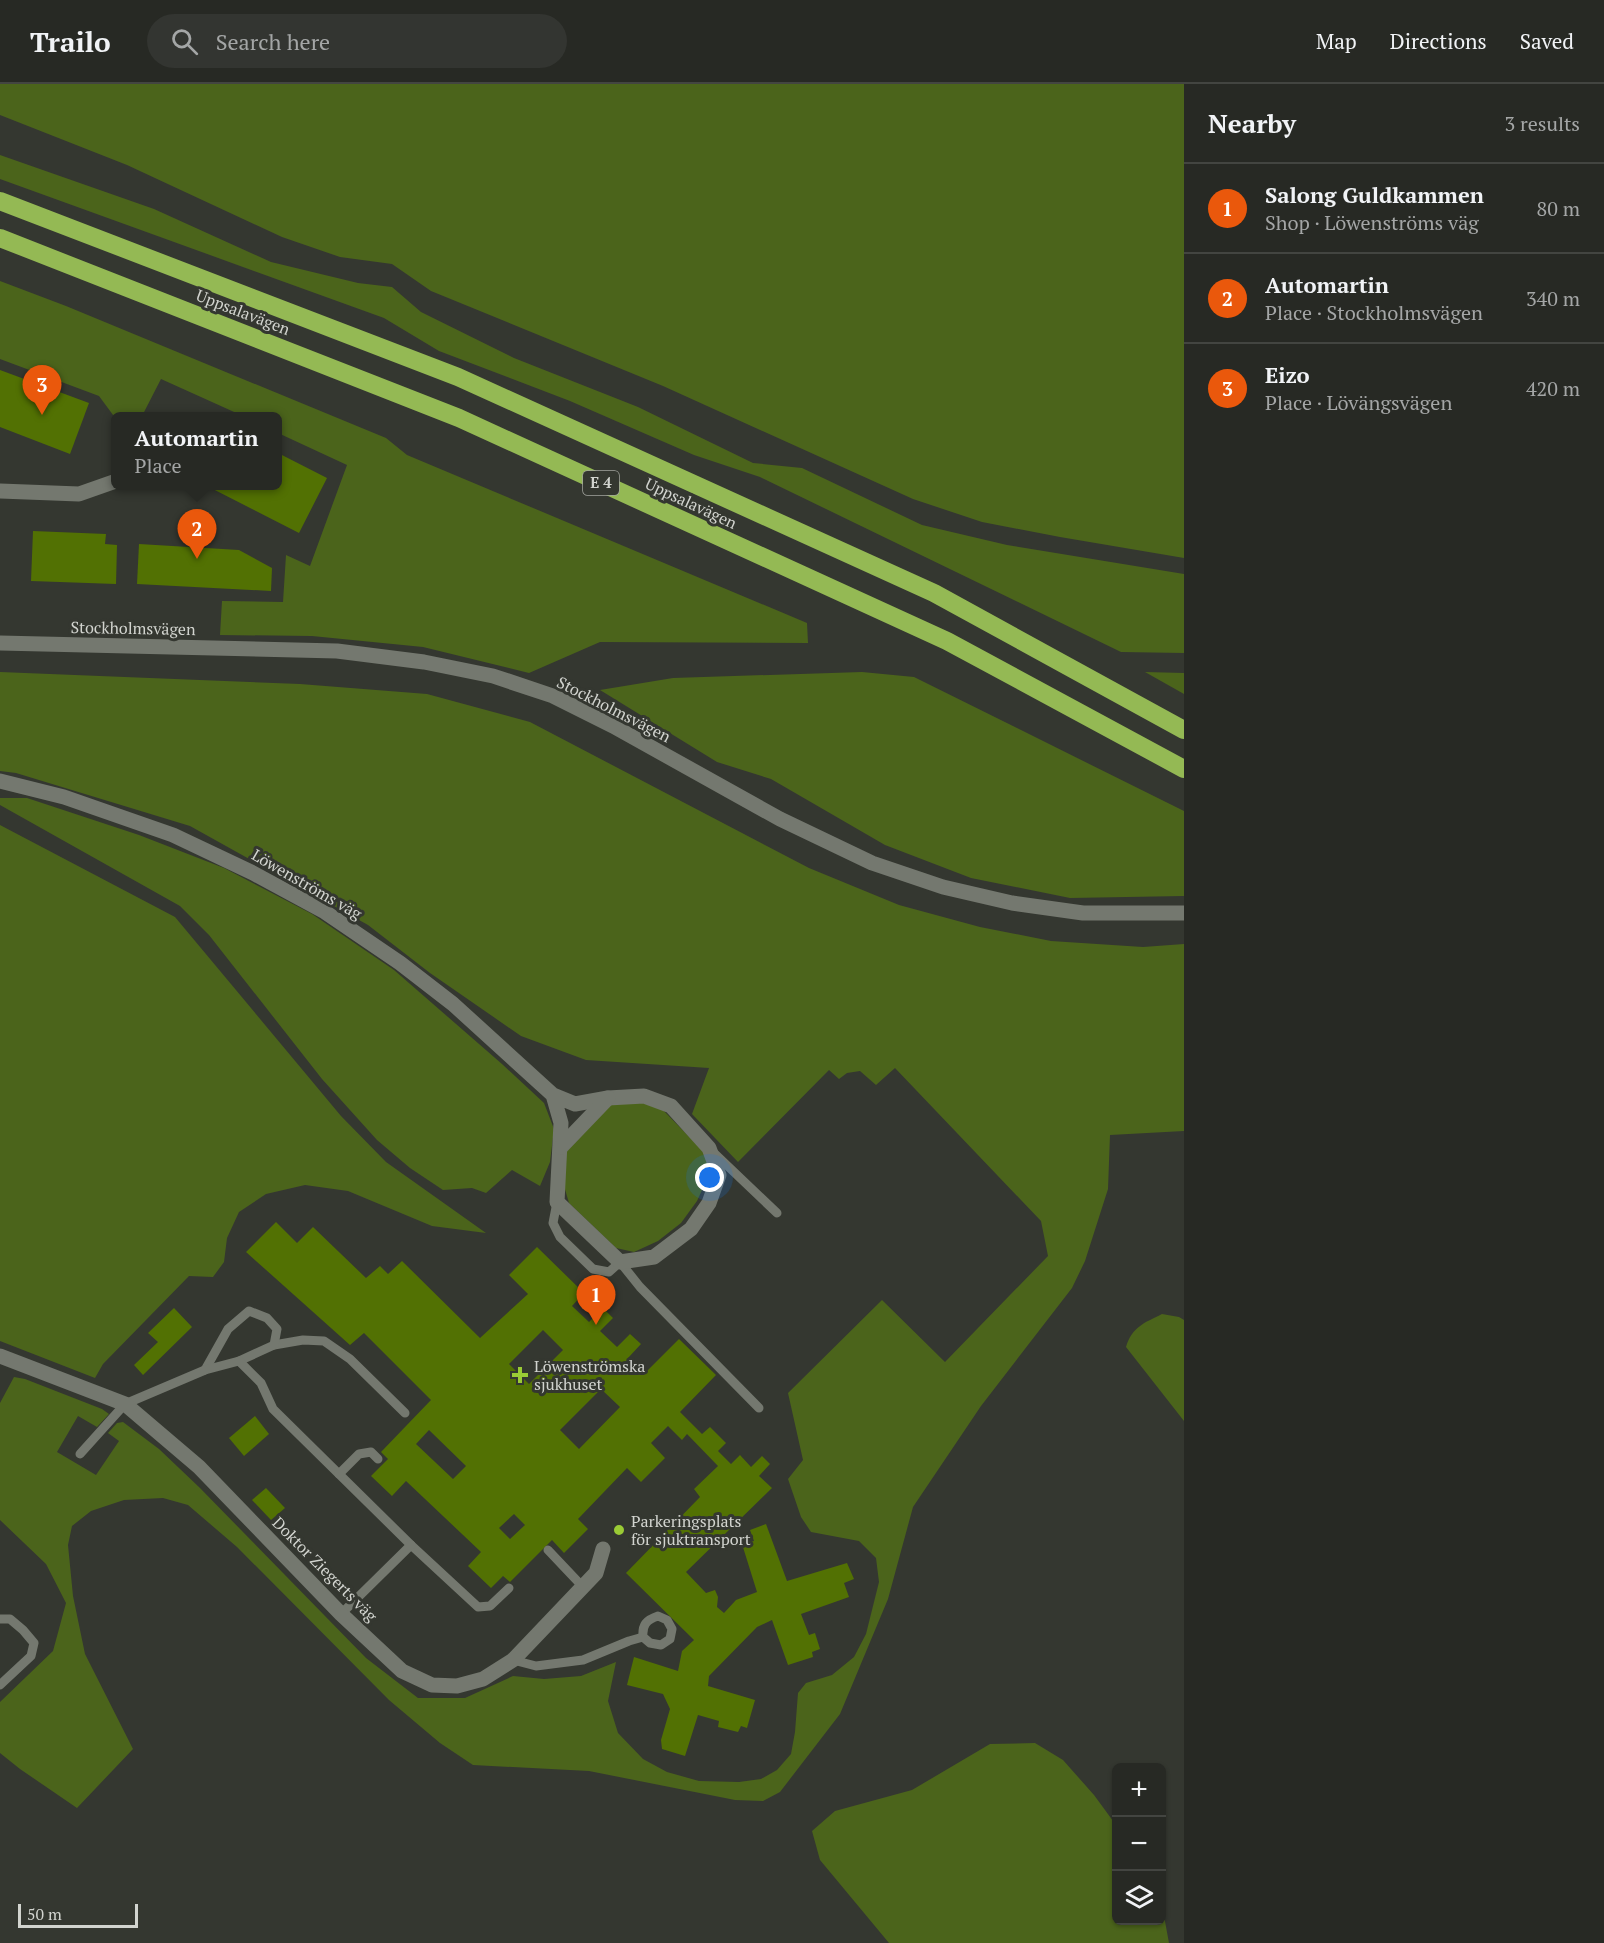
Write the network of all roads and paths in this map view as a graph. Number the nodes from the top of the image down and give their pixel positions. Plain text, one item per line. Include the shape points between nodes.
1 (0, 201) edge
2 (0, 238) edge
3 (111, 483) edge
4 (0, 491) edge
5 (0, 643) edge
6 (1184, 730) edge
7 (1184, 769) edge
8 (0, 781) edge
9 (1184, 913) edge
10 (553, 1095) junction
11 (608, 1098) junction
12 (561, 1146) junction
13 (709, 1148) junction
14 (557, 1202) junction
15 (777, 1213) dead end
16 (620, 1262) junction
17 (274, 1345) junction
18 (1, 1359) edge
19 (239, 1361) junction
20 (205, 1370) junction
21 (125, 1404) junction
22 (759, 1408) dead end
23 (405, 1413) dead end
24 (80, 1454) dead end
25 (378, 1459) dead end
26 (339, 1474) junction
27 (411, 1545) junction
28 (603, 1549) dead end
29 (548, 1550) dead end
30 (583, 1587) junction
31 (509, 1588) dead end
32 (341, 1614) junction
33 (0, 1619) edge
34 (643, 1637) dead end
35 (513, 1660) junction
36 (0, 1685) edge

1 - 6 highway, Uppsalavägen / E 4 via 458,377 934,593
2 - 7 highway, Uppsalavägen / E 4 via 459,418 947,641
3 - 4 street via 79,495
5 - 9 street, Stockholmsvägen via 337,651 494,676 553,696 780,819 872,863 943,887 1012,903 1083,913
8 - 10 street, Löwenströms väg via 64,797 173,836 325,912 453,1004
10 - 11 street, Löwenströms väg via 575,1104
10 - 12 street via 561,1123
11 - 12 street
11 - 13 street, Löwenströms väg via 644,1096 671,1106
12 - 14 street
13 - 15 lane
13 - 16 street, Löwenströms väg via 719,1176 709,1203 691,1229 654,1257
14 - 16 street
14 - 16 lane via 553,1223 560,1237 593,1269 609,1272
16 - 22 lane
17 - 19 lane
17 - 20 lane via 277,1329 267,1318 249,1311 228,1329
17 - 23 lane via 324,1341 350,1359
18 - 21 street, Doktor Ziegerts väg
19 - 20 lane
19 - 26 lane via 261,1383 273,1409
20 - 21 lane
21 - 24 lane
21 - 32 street, Doktor Ziegerts väg via 200,1467
25 - 26 lane via 371,1452 359,1454
26 - 27 lane
27 - 31 lane via 478,1607 490,1606
27 - 32 lane
28 - 30 street, Doktor Ziegerts väg via 596,1573
29 - 30 lane
30 - 35 street, Doktor Ziegerts väg
32 - 35 street, Doktor Ziegerts väg via 402,1671 432,1685 457,1686 483,1678
33 - 36 lane via 10,1619 34,1642 31,1656
34 - 35 lane via 583,1660 536,1666

